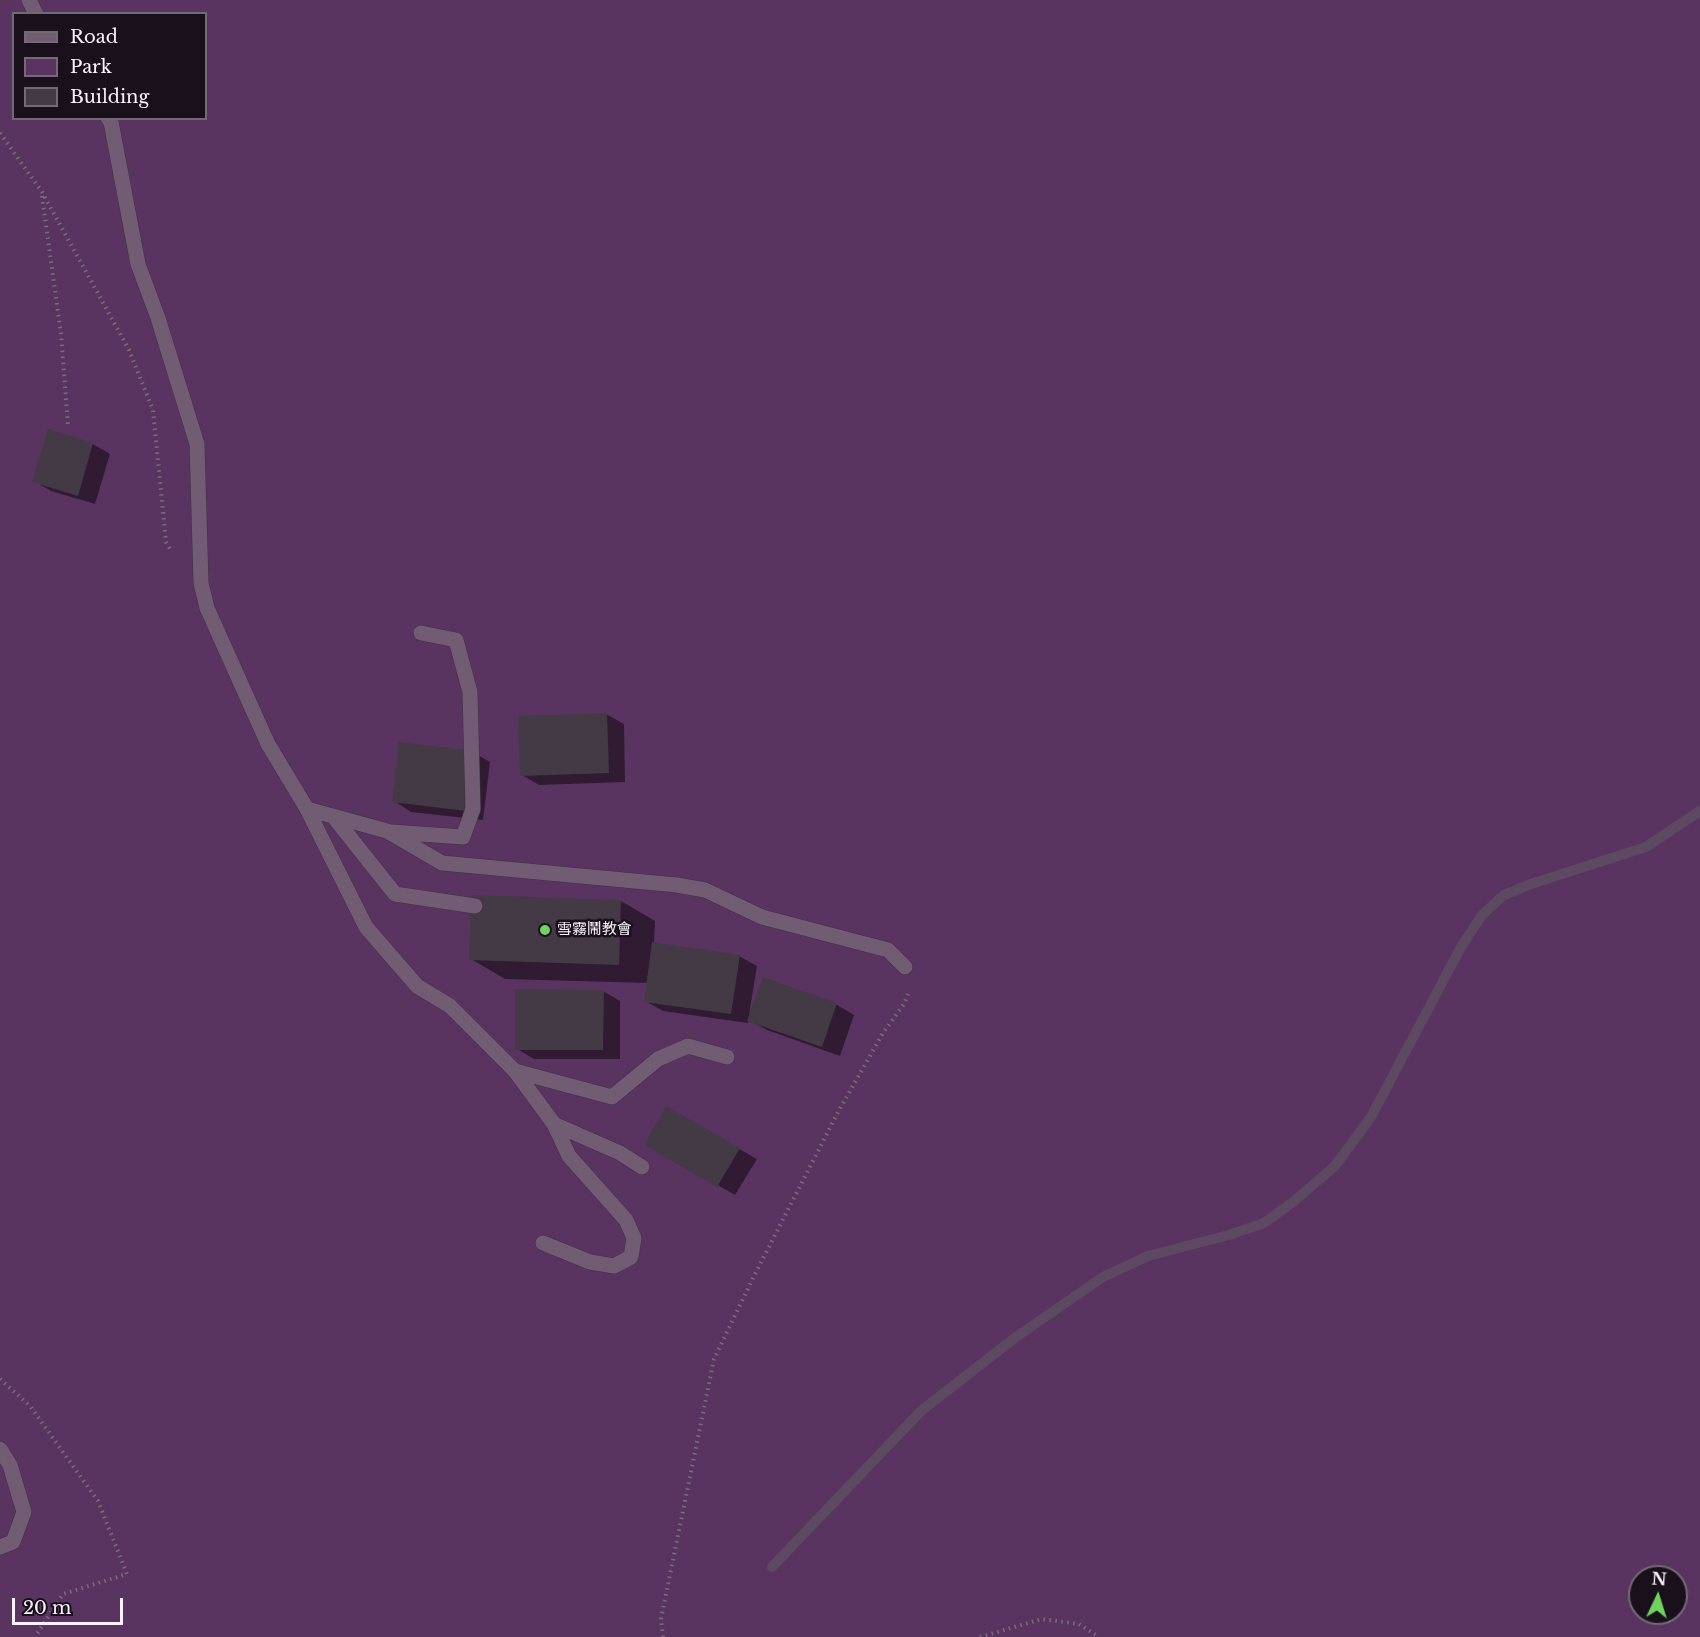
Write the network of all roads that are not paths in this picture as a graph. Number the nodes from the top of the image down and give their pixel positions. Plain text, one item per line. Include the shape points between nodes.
1 (110, 120) edge
2 (421, 633) dead end
3 (307, 809) junction
4 (333, 816) junction
5 (387, 831) junction
6 (475, 906) dead end
7 (905, 967) road end
8 (727, 1057) dead end
9 (515, 1071) junction
10 (554, 1124) junction
11 (642, 1167) dead end
12 (543, 1244) dead end
13 (0, 1449) edge
14 (0, 1547) edge

1 - 3 street via 138,264 197,444 201,583 207,608 268,744
2 - 5 street via 456,640 470,692 473,809 462,837
3 - 4 street
3 - 9 street via 366,927 417,986 450,1006
4 - 5 street
4 - 6 street via 395,894
5 - 7 street via 442,863 705,890 762,917 888,950
8 - 9 street via 688,1046 658,1059 612,1097
9 - 10 street
10 - 11 street
10 - 12 street via 570,1156 626,1220 634,1238 631,1257 614,1266 590,1262
13 - 14 street via 10,1465 24,1512 13,1542

